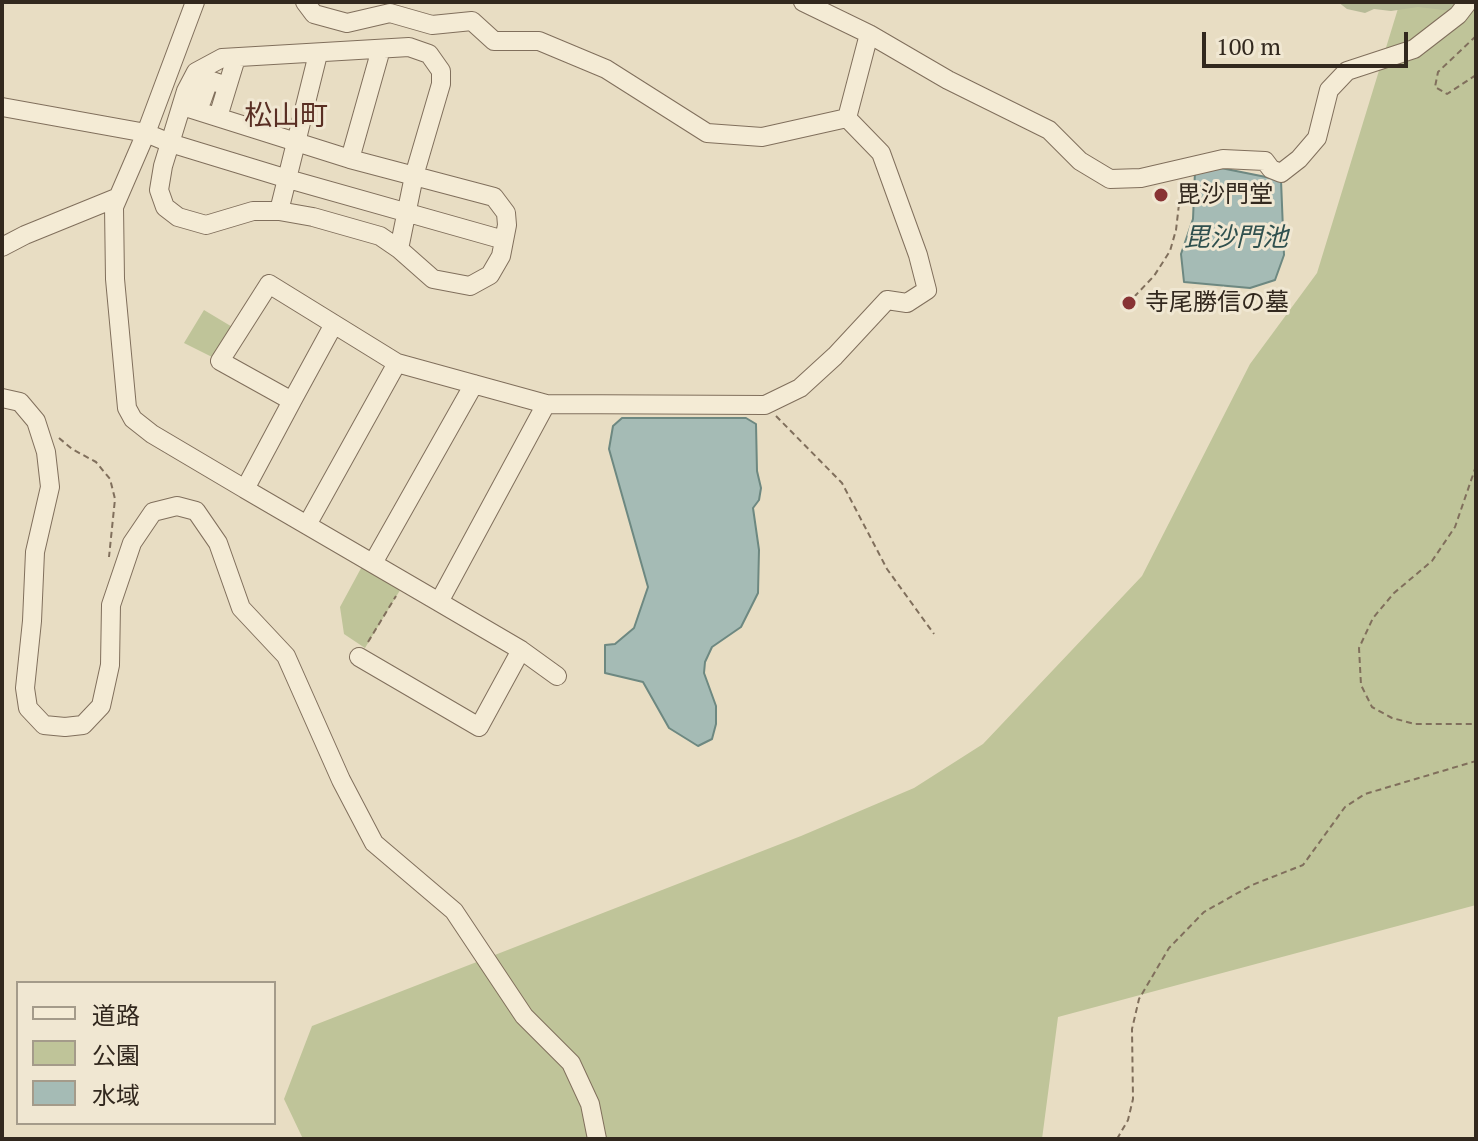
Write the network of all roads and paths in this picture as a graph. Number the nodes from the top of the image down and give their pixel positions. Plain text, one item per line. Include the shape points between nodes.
1 (195, 2) edge
2 (305, 2) edge
3 (803, 2) edge
4 (1468, 2) edge
5 (869, 34) junction
6 (1476, 36) edge
7 (381, 49) junction
8 (318, 54) junction
9 (236, 58) junction
10 (1476, 75) edge
11 (227, 86) junction
12 (184, 98) junction
13 (2, 107) edge
14 (218, 117) junction
15 (847, 118) junction
16 (146, 133) junction
17 (298, 141) junction
18 (170, 143) junction
19 (350, 159) junction
20 (1182, 170) junction
21 (414, 176) junction
22 (288, 179) junction
23 (116, 198) junction
24 (279, 211) junction
25 (408, 214) junction
26 (504, 240) junction
27 (2, 247) edge
28 (399, 249) junction
29 (1134, 297) dead end
30 (334, 324) junction
31 (397, 363) junction
32 (474, 384) junction
33 (2, 398) edge
34 (292, 401) junction
35 (546, 404) junction
36 (765, 405) junction
37 (54, 434) dead end
38 (1476, 466) edge
39 (245, 489) junction
40 (307, 525) junction
41 (373, 563) junction
42 (109, 565) dead end
43 (405, 582) junction
44 (439, 602) junction
45 (934, 634) dead end
46 (521, 650) junction
47 (359, 657) joint
48 (557, 676) dead end
49 (1476, 724) edge
50 (1476, 761) edge
51 (597, 1139) edge
52 (1117, 1139) edge

1 - 16 street
2 - 15 street via 314,14 347,23 390,13 432,25 472,21 494,41 539,41 606,69 707,133 762,137
3 - 5 street
4 - 20 street via 1414,49 1347,71 1329,90 1317,138 1281,173 1265,161 1237,159
5 - 15 street
5 - 20 street via 1049,130 1080,161 1110,179
6 - 10 path via 1438,72 1435,87 1447,94
7 - 8 street
7 - 19 street
7 - 21 street via 409,47 429,54 441,71
8 - 9 street
8 - 17 street
9 - 11 street
9 - 12 street via 222,58 196,72
11 - 12 street via 209,80 202,100
11 - 14 street
12 - 14 street
12 - 18 street
13 - 16 street
14 - 17 street
15 - 36 street via 881,153 927,290 907,303 887,300 800,388
16 - 18 street
16 - 23 street
17 - 19 street
17 - 22 street
18 - 22 street
18 - 24 street via 159,190 165,207 178,217 206,225 253,211
19 - 21 street
20 - 29 path via 1170,251
21 - 25 street
21 - 26 street via 494,197 506,213
22 - 24 street
22 - 25 street
23 - 27 street
23 - 39 street via 115,279 127,408 152,434
24 - 28 street via 380,236
25 - 26 street
25 - 28 street
26 - 28 street via 490,275 470,286 433,279
30 - 31 street
30 - 34 street
30 - 34 street via 269,284 220,361
31 - 32 street
31 - 40 street
32 - 35 street
32 - 41 street
33 - 51 street via 20,402 36,421 50,487 35,552 28,708 44,725 65,727 83,725 101,706 110,665 111,605 132,543 153,512 177,506 196,511 218,543 241,608 286,656 374,843 454,911 524,1016 571,1063 590,1104
34 - 39 street
35 - 36 street
35 - 44 street
36 - 45 path via 842,483 887,569
37 - 42 path via 96,462 110,479 115,499
38 - 49 path via 1455,527 1432,561 1373,618 1359,648 1361,685 1372,707 1415,724
39 - 40 street
40 - 41 street
41 - 43 street
43 - 44 street
43 - 47 path
44 - 46 street
46 - 47 street via 479,727
46 - 48 street
50 - 52 path via 1365,794 1345,807 1303,865 1204,912 1169,948 1139,999 1132,1029 1133,1099

